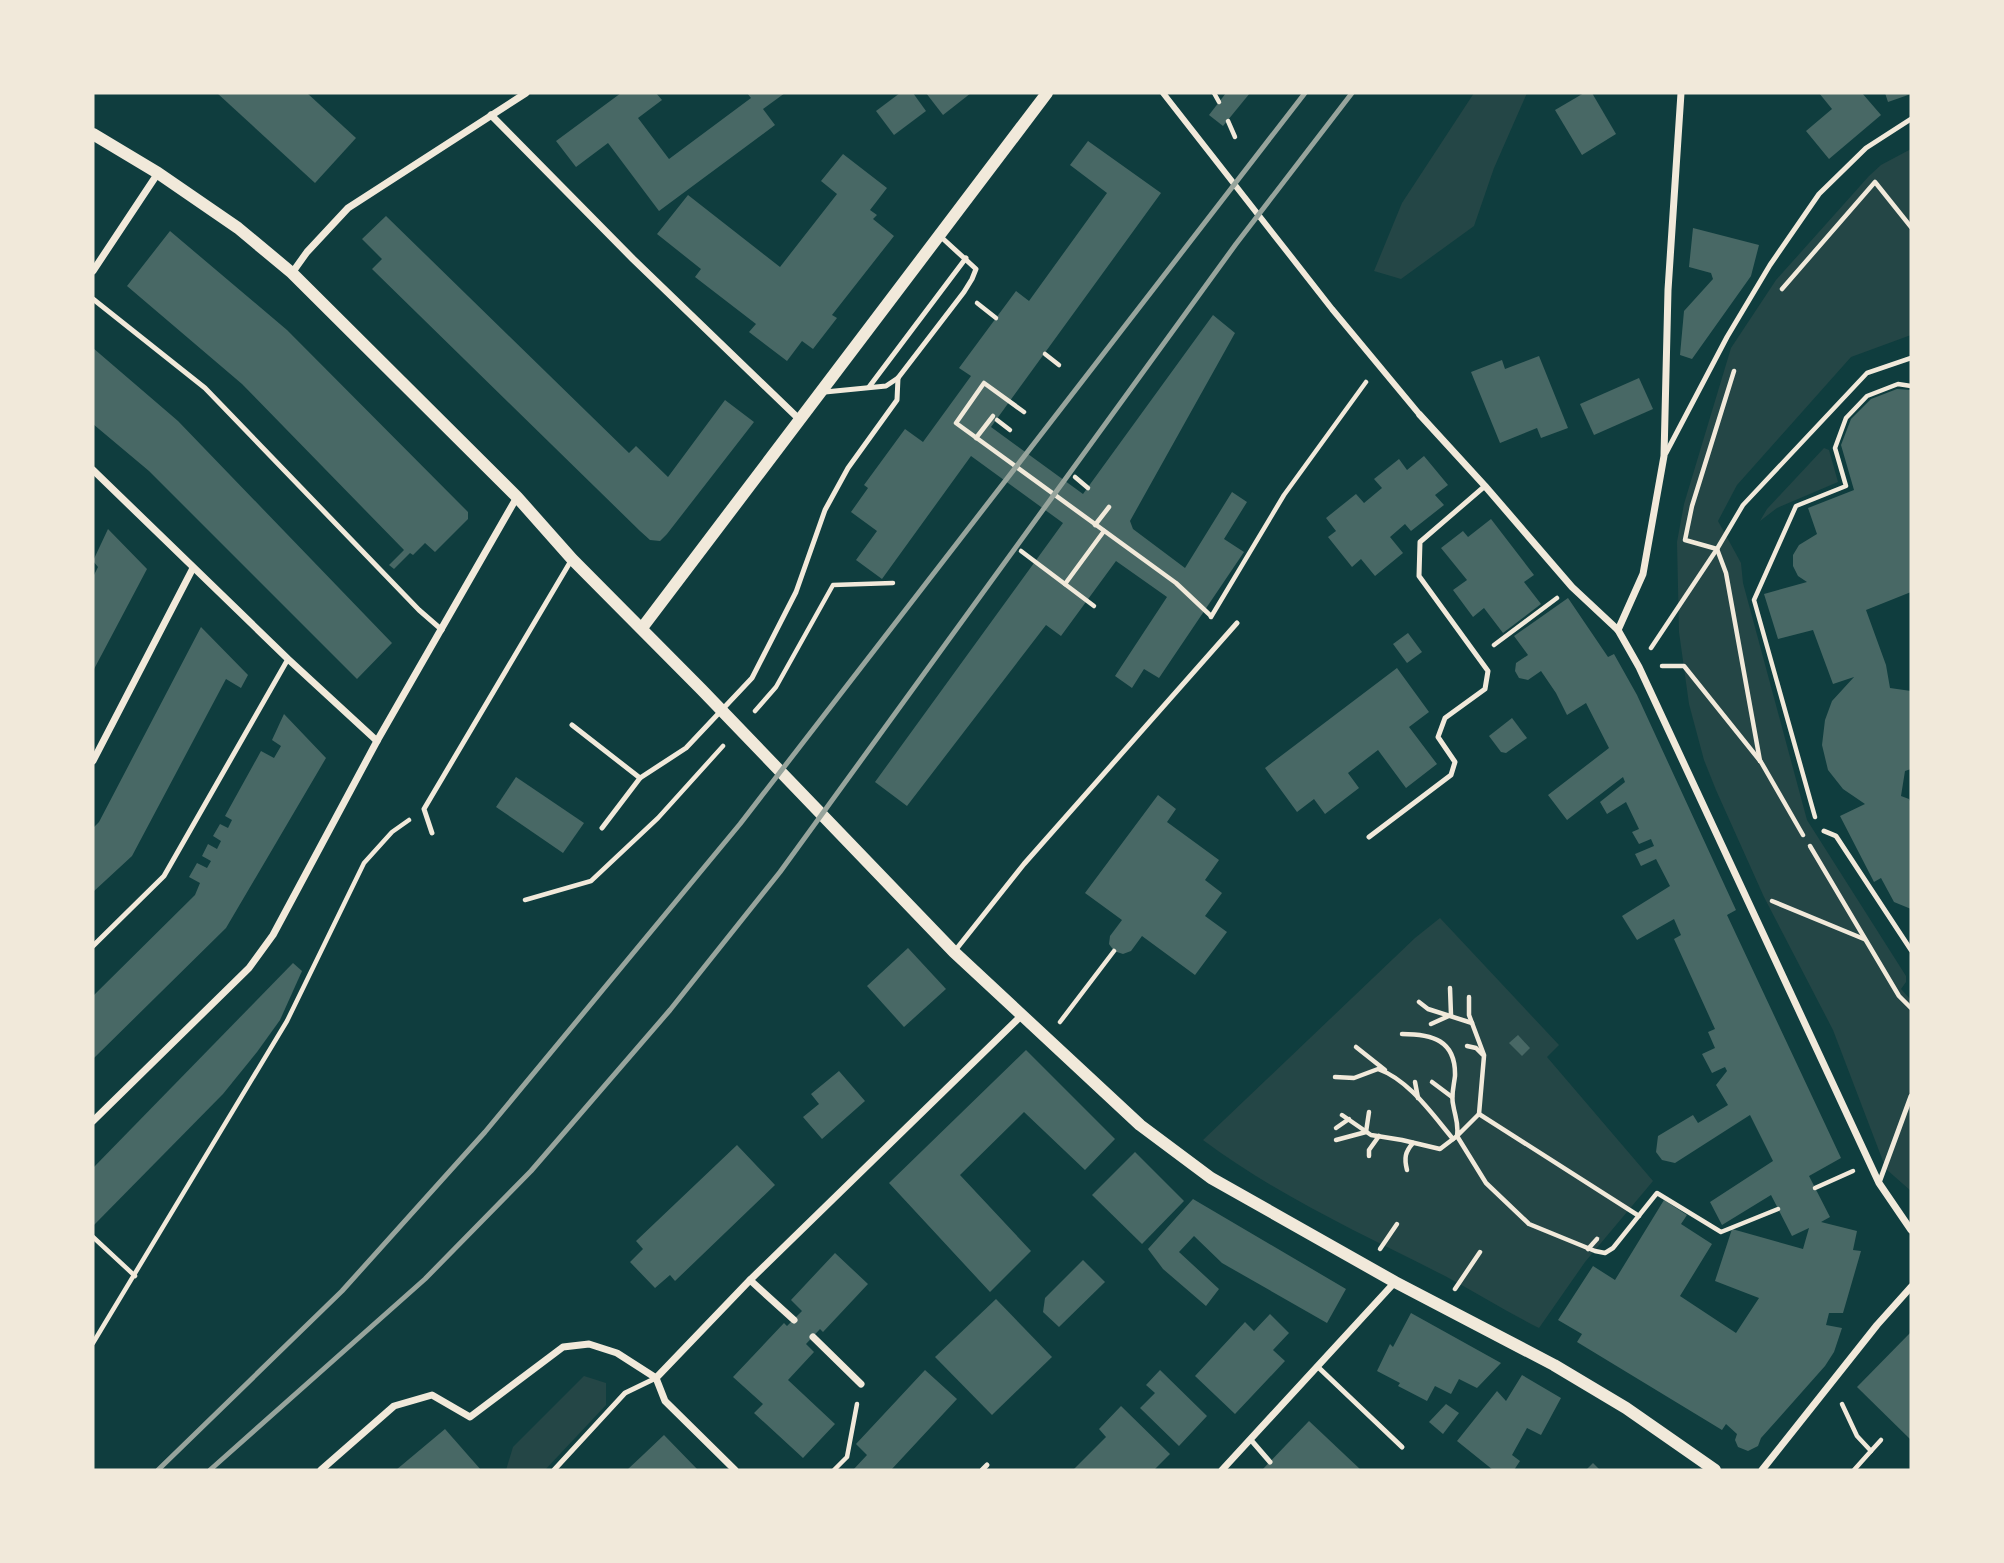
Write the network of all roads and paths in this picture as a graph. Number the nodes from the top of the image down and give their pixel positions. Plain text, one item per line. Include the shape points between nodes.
1 (526, 93) edge
2 (1047, 93) edge
3 (1163, 93) edge
4 (1214, 93) edge
5 (1681, 93) edge
6 (1219, 102) dead end
7 (491, 115) junction
8 (1911, 119) edge
9 (1228, 121) dead end
10 (93, 134) edge
11 (1235, 136) dead end
12 (158, 173) junction
13 (1911, 227) edge
14 (940, 236) junction
15 (966, 258) junction
16 (93, 271) edge
17 (292, 273) junction
18 (1777, 296) dead end
19 (93, 299) edge
20 (1045, 354) dead end
21 (1911, 358) edge
22 (1059, 365) dead end
23 (1378, 366) junction
24 (1735, 366) dead end
25 (898, 378) junction
26 (1911, 386) edge
27 (869, 387) junction
28 (818, 393) junction
29 (1024, 412) dead end
30 (1420, 415) joint
31 (799, 419) junction
32 (1010, 430) dead end
33 (976, 438) junction
34 (1664, 456) junction
35 (93, 473) edge
36 (1075, 477) dead end
37 (1485, 486) junction
38 (1088, 488) dead end
39 (517, 497) junction
40 (1109, 507) dead end
41 (1095, 524) junction
42 (1104, 531) junction
43 (1717, 549) junction
44 (1021, 551) dead end
45 (572, 559) junction
46 (193, 568) junction
47 (1065, 584) junction
48 (1094, 606) dead end
49 (1535, 614) dead end
50 (1211, 616) junction
51 (1237, 623) dead end
52 (642, 628) junction
53 (442, 630) junction
54 (1618, 631) junction
55 (1223, 639) junction
56 (1478, 655) junction
57 (288, 659) junction
58 (1639, 667) junction
59 (572, 724) dead end
60 (377, 741) junction
61 (93, 761) edge
62 (1760, 762) junction
63 (640, 778) junction
64 (424, 809) junction
65 (602, 828) dead end
66 (1824, 831) joint
67 (432, 833) dead end
68 (1368, 837) dead end
69 (1742, 888) junction
70 (1864, 940) junction
71 (93, 946) edge
72 (1911, 950) edge
73 (954, 951) junction
74 (1114, 951) dead end
75 (1450, 988) dead end
76 (1469, 997) dead end
77 (1419, 1002) dead end
78 (1072, 1008) dead end
79 (1911, 1008) edge
80 (1451, 1015) junction
81 (1021, 1016) junction
82 (1431, 1024) dead end
83 (1473, 1024) junction
84 (1402, 1034) dead end
85 (1466, 1046) dead end
86 (1356, 1047) dead end
87 (1484, 1056) junction
88 (1389, 1073) junction
89 (1335, 1077) dead end
90 (1415, 1082) dead end
91 (1432, 1082) dead end
92 (1911, 1096) edge
93 (1453, 1097) junction
94 (1418, 1099) junction
95 (1369, 1112) dead end
96 (1479, 1114) junction
97 (1342, 1115) dead end
98 (1349, 1119) junction
99 (93, 1121) edge
100 (1336, 1128) dead end
101 (1366, 1132) junction
102 (1379, 1136) junction
103 (1455, 1137) junction
104 (1336, 1140) dead end
105 (1413, 1143) junction
106 (1369, 1156) dead end
107 (1870, 1164) junction
108 (1407, 1170) dead end
109 (1879, 1183) junction
110 (1815, 1188) dead end
111 (1779, 1209) dead end
112 (1639, 1216) junction
113 (1397, 1224) dead end
114 (1911, 1230) edge
115 (93, 1237) edge
116 (1597, 1239) dead end
117 (1382, 1247) dead end
118 (1588, 1249) junction
119 (1479, 1252) dead end
120 (135, 1276) junction
121 (750, 1280) junction
122 (1395, 1282) junction
123 (1458, 1284) dead end
124 (1911, 1287) edge
125 (794, 1320) dead end
126 (813, 1337) dead end
127 (93, 1343) edge
128 (1318, 1367) junction
129 (656, 1378) junction
130 (860, 1384) joint
131 (1842, 1405) dead end
132 (1251, 1440) junction
133 (1881, 1440) dead end
134 (1402, 1447) dead end
135 (1871, 1451) junction
136 (1270, 1462) dead end
137 (987, 1465) dead end
138 (321, 1470) edge
139 (554, 1470) edge
140 (735, 1470) edge
141 (834, 1470) edge
142 (982, 1470) edge
143 (1222, 1470) edge
144 (1715, 1470) edge
145 (1762, 1470) edge
146 (1854, 1470) edge

1 - 7 street
2 - 14 street
3 - 23 street
4 - 6 path
5 - 34 street via 1668,290
7 - 17 street via 348,208
7 - 31 street
8 - 34 lane via 1866,148 1819,194 1727,337
9 - 11 path
10 - 12 street
12 - 16 street
12 - 17 street via 238,228
13 - 18 path via 1875,181
14 - 15 lane
14 - 28 street
15 - 25 lane via 976,269 972,279
15 - 27 lane
17 - 39 street
19 - 53 lane via 205,388
20 - 22 path
21 - 43 path via 1867,373 1743,505
23 - 30 street
23 - 50 path via 1284,495
24 - 43 path via 1685,540
25 - 27 lane via 886,386
25 - 63 lane via 897,400 848,468 825,510 796,592 752,678 686,748
26 - 66 path via 1898,384 1867,396 1846,418 1835,448 1846,486 1796,506 1754,600 1813,814
27 - 28 lane
28 - 31 street
29 - 33 path via 984,383 956,423
30 - 37 street
31 - 52 street
32 - 33 path via 995,418
33 - 41 path
34 - 54 street via 1643,574
35 - 46 street
36 - 38 path
37 - 54 street via 1572,587
37 - 56 lane via 1420,542 1419,576
39 - 45 street
39 - 53 street
40 - 41 path
41 - 42 path
42 - 47 path
42 - 50 path via 1176,583
43 - 58 path
43 - 62 path via 1726,573
44 - 47 path
45 - 52 street
45 - 64 lane
46 - 57 street
46 - 61 street
47 - 48 path
49 - 56 path
50 - 55 path
51 - 55 lane
52 - 73 street
53 - 60 street
54 - 58 street
55 - 73 lane via 1024,864
56 - 68 lane via 1488,671 1485,689 1445,718 1438,737 1455,762 1451,775
57 - 60 street
57 - 71 lane via 164,876
58 - 62 path via 1684,666
58 - 69 street
59 - 63 lane
60 - 99 street via 294,900 249,968
62 - 70 path
63 - 65 lane
64 - 67 lane
64 - 120 path via 392,832 364,863 287,1021
66 - 72 lane via 1836,836
69 - 70 path
69 - 107 street
70 - 79 path
73 - 81 street
74 - 78 path
75 - 80 path
76 - 83 path
77 - 80 path
80 - 82 path
80 - 83 path
81 - 121 street
81 - 122 street via 1140,1125 1210,1178
83 - 87 path
84 - 93 path via 1427,1034 1442,1042 1452,1056
85 - 87 path
86 - 88 path
87 - 96 path
88 - 89 path via 1378,1069 1354,1078
88 - 94 path
90 - 94 path
91 - 93 path
92 - 109 lane
93 - 103 path via 1459,1123
94 - 103 path
95 - 101 path
96 - 103 path
96 - 112 path
97 - 98 path
98 - 100 path
98 - 101 path
101 - 102 path
101 - 104 path
102 - 105 path
102 - 106 path
103 - 105 path via 1440,1149
103 - 118 path via 1486,1183 1529,1224
105 - 108 path via 1404,1159
107 - 109 street
107 - 110 path
109 - 114 street
111 - 112 path via 1721,1232 1657,1193
112 - 118 path via 1613,1248 1605,1253
113 - 117 path
115 - 120 path
116 - 118 path
119 - 123 path
120 - 127 path
121 - 125 street
121 - 129 street
122 - 128 street
122 - 144 street via 1554,1365
124 - 145 street
126 - 130 street
128 - 132 street
128 - 134 lane
129 - 138 street via 617,1353 590,1344 562,1348 470,1417 432,1395 394,1406
129 - 139 lane via 625,1393
129 - 140 street via 665,1401
130 - 141 path via 847,1457
131 - 135 path via 1857,1436
132 - 136 lane
132 - 143 street
133 - 135 path
135 - 146 path
137 - 142 lane

